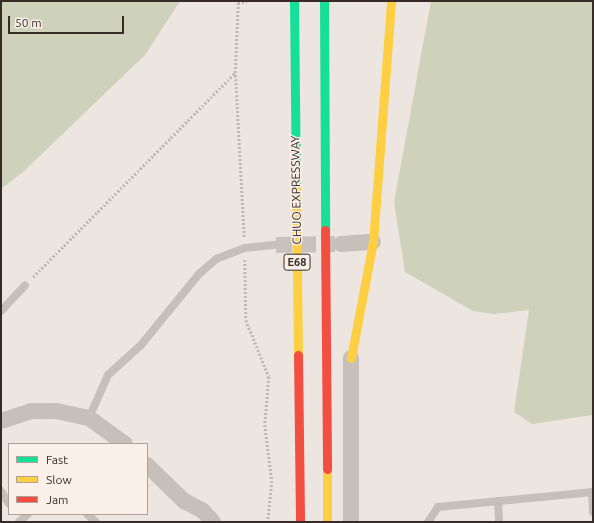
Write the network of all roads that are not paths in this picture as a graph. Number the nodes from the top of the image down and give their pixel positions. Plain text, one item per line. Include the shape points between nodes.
1 (294, 1) edge
2 (324, 1) edge
3 (391, 1) edge
4 (373, 242) junction
5 (341, 244) tunnel mouth
6 (276, 245) tunnel mouth
7 (25, 285) road end
8 (1, 311) edge
9 (351, 358) joint
10 (89, 418) junction
11 (1, 421) edge
12 (124, 443) edge
13 (148, 466) edge
14 (1, 491) edge
15 (592, 492) edge
16 (498, 501) junction
17 (8, 502) edge
18 (593, 512) edge
19 (88, 515) edge
20 (96, 522) edge
21 (213, 522) edge
22 (300, 522) edge
23 (327, 522) edge
24 (351, 522) edge
25 (428, 522) edge
26 (500, 522) edge

1 - 22 main road, CHUO EXPRESSWAY / E68
2 - 23 main road, E68
3 - 4 main road
4 - 5 street
4 - 9 main road
6 - 10 lane via 245,248 216,259 199,274 141,345 108,375
7 - 8 lane
9 - 24 street
10 - 11 street via 56,411 31,411
10 - 12 street
13 - 21 street via 184,501 202,510
14 - 17 lane
15 - 16 lane
15 - 18 lane
16 - 25 lane via 438,507
16 - 26 lane
19 - 20 lane

